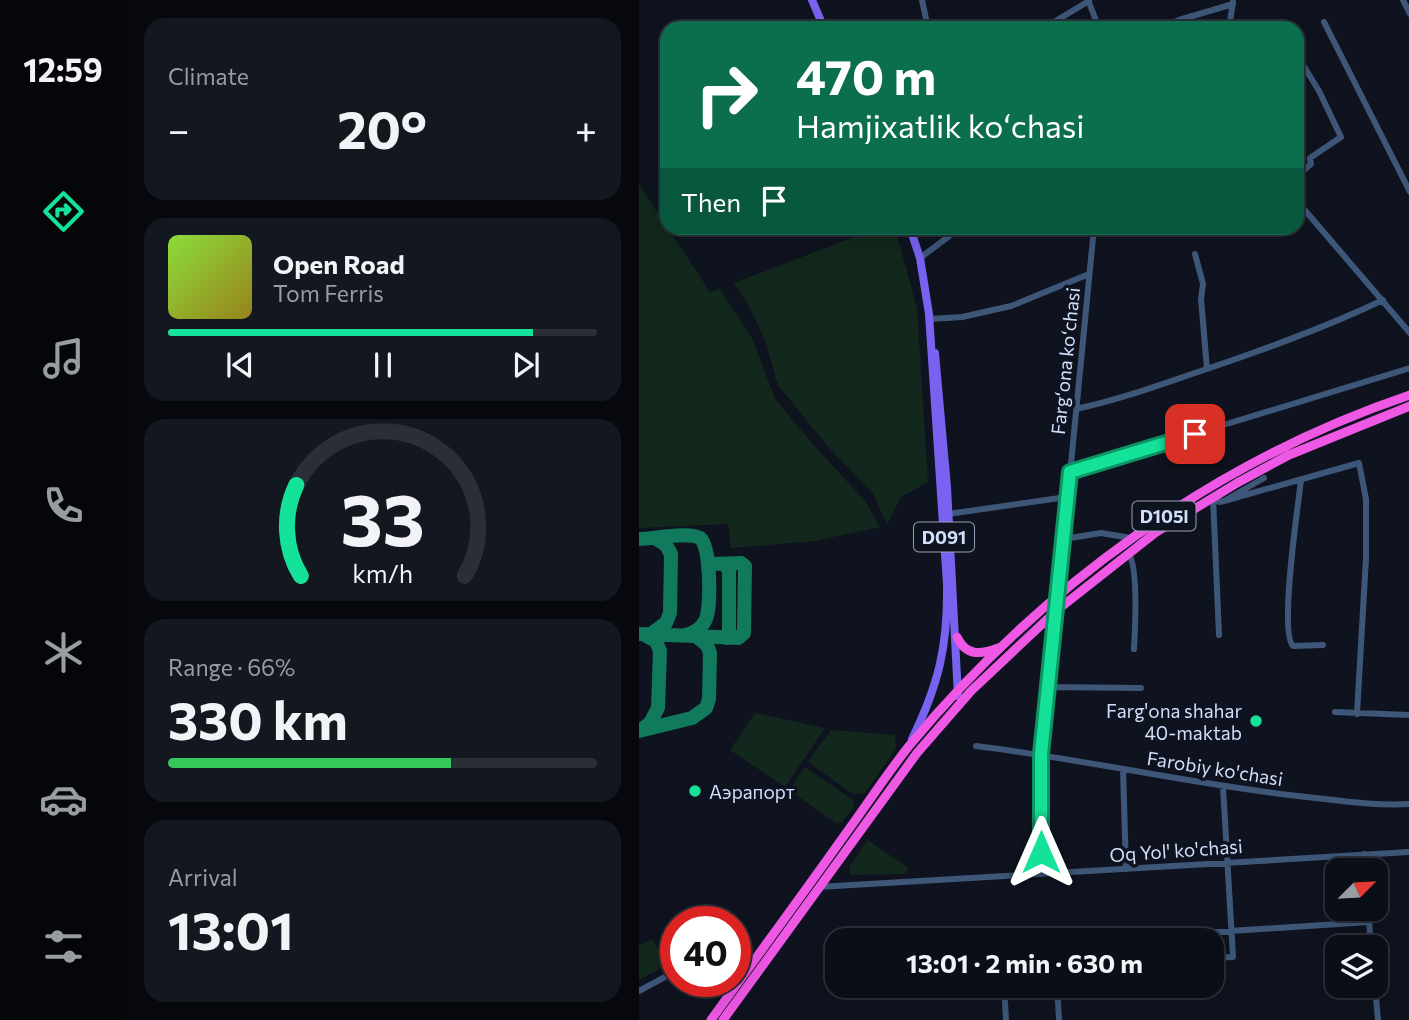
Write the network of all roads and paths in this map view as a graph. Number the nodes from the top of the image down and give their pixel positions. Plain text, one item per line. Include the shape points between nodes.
1 (812, 0) edge
2 (922, 0) edge
3 (1403, 0) edge
4 (1088, 1) edge
5 (1233, 2) edge
6 (1409, 14) edge
7 (821, 21) edge
8 (926, 21) edge
9 (1055, 21) edge
10 (1096, 21) edge
11 (1177, 21) edge
12 (1230, 21) edge
13 (1324, 22) dead end
14 (1304, 66) edge
15 (1304, 170) edge
16 (1409, 192) edge
17 (1304, 209) edge
18 (912, 235) edge
19 (951, 235) edge
20 (1093, 235) edge
21 (1195, 254) dead end
22 (920, 258) junction
23 (1089, 274) junction
24 (1383, 300) junction
25 (930, 319) junction
26 (1409, 333) edge
27 (1409, 368) edge
28 (1207, 369) junction
29 (1409, 395) edge
30 (1409, 406) edge
31 (1076, 409) junction
32 (1070, 472) junction
33 (1264, 478) dead end
34 (1301, 480) junction
35 (1067, 497) junction
36 (1213, 498) junction
37 (1224, 501) junction
38 (948, 514) junction
39 (1131, 538) junction
40 (1064, 539) junction
41 (1128, 553) junction
42 (1058, 595) junction
43 (1056, 611) junction
44 (1219, 635) dead end
45 (956, 638) junction
46 (1323, 645) dead end
47 (1003, 646) junction
48 (1134, 649) dead end
49 (1048, 687) junction
50 (1141, 688) dead end
51 (957, 693) junction
52 (961, 704) junction
53 (1335, 712) dead end
54 (1357, 714) junction
55 (1409, 715) edge
56 (976, 746) dead end
57 (908, 748) junction
58 (1041, 754) junction
59 (1123, 769) junction
60 (1223, 787) junction
61 (1409, 804) edge
62 (1409, 852) edge
63 (1364, 854) junction
64 (1364, 858) edge
65 (1227, 863) junction
66 (1126, 869) junction
67 (1041, 874) junction
68 (814, 886) junction
69 (1369, 922) joint
70 (1224, 931) edge
71 (1231, 931) junction
72 (1370, 935) edge
73 (1224, 957) edge
74 (751, 967) edge
75 (660, 980) edge
76 (639, 991) edge
77 (728, 997) edge
78 (1005, 998) edge
79 (1058, 998) edge
80 (1376, 998) edge
81 (711, 1020) edge
82 (723, 1020) edge
83 (1006, 1020) edge
84 (1060, 1020) edge
85 (1377, 1020) edge

1 - 7 main road
2 - 8 street
3 - 6 street
4 - 9 street
4 - 10 street
5 - 11 street
5 - 12 street
13 - 16 street
14 - 15 street via 1341,138 1310,158 1311,164
17 - 24 street
18 - 22 main road, D091
19 - 22 street
20 - 23 street, Fargʻona koʻchasi
21 - 28 street via 1203,284
22 - 25 main road, D091
23 - 25 street via 1011,306
23 - 31 street, Fargʻona koʻchasi
24 - 26 street
24 - 28 street via 1291,341
25 - 38 main road, D091
25 - 57 main road, D091 via 948,621 928,707
27 - 32 street
28 - 31 street
29 - 39 highway, D105l via 1260,460
30 - 36 highway, D105l via 1289,455
31 - 32 street, Fargʻona koʻchasi
32 - 35 street, Fargʻona koʻchasi
33 - 37 street
34 - 37 street
34 - 46 street via 1287,605 1288,641 1292,646
34 - 54 street via 1359,463 1366,499 1366,558
35 - 38 street
35 - 40 street, Fargʻona koʻchasi
36 - 37 street
36 - 41 highway, D105l
36 - 44 street
38 - 45 main road, D091
39 - 40 street via 1101,533
39 - 42 highway, D105l
40 - 42 street, Fargʻona koʻchasi
41 - 43 highway, D105l
41 - 48 street via 1133,558 1135,589
42 - 43 street, Fargʻona koʻchasi
42 - 47 highway, D105l
43 - 49 street, Fargʻona koʻchasi
43 - 52 highway, D105l
45 - 47 highway via 970,653
45 - 51 main road, D091
47 - 51 highway, D105l
49 - 50 street
49 - 58 street, Fargʻona koʻchasi
51 - 52 main road, D091
51 - 57 highway, D091
52 - 68 highway, D091 via 917,752
53 - 54 street
54 - 55 street
56 - 58 street, Farobiy ko'chasi
57 - 68 highway, D091
58 - 59 street, Farobiy ko'chasi
58 - 67 street, Fargʻona koʻchasi
59 - 60 street, Farobiy ko'chasi
59 - 66 street
60 - 61 street, Farobiy ko'chasi
60 - 65 street
62 - 63 street, Oq Yol' ko'chasi
63 - 64 street
63 - 65 street, Oq Yol' ko'chasi
65 - 66 street, Oq Yol' ko'chasi
65 - 71 street
66 - 67 street, Oq Yol' ko'chasi
67 - 68 street, Oq Yol' ko'chasi
68 - 74 highway, D091
68 - 82 highway, D091
69 - 71 street
69 - 72 street
70 - 71 street
71 - 73 street via 1233,957
75 - 76 street
77 - 81 highway, D091
78 - 83 street
79 - 84 street
80 - 85 street

